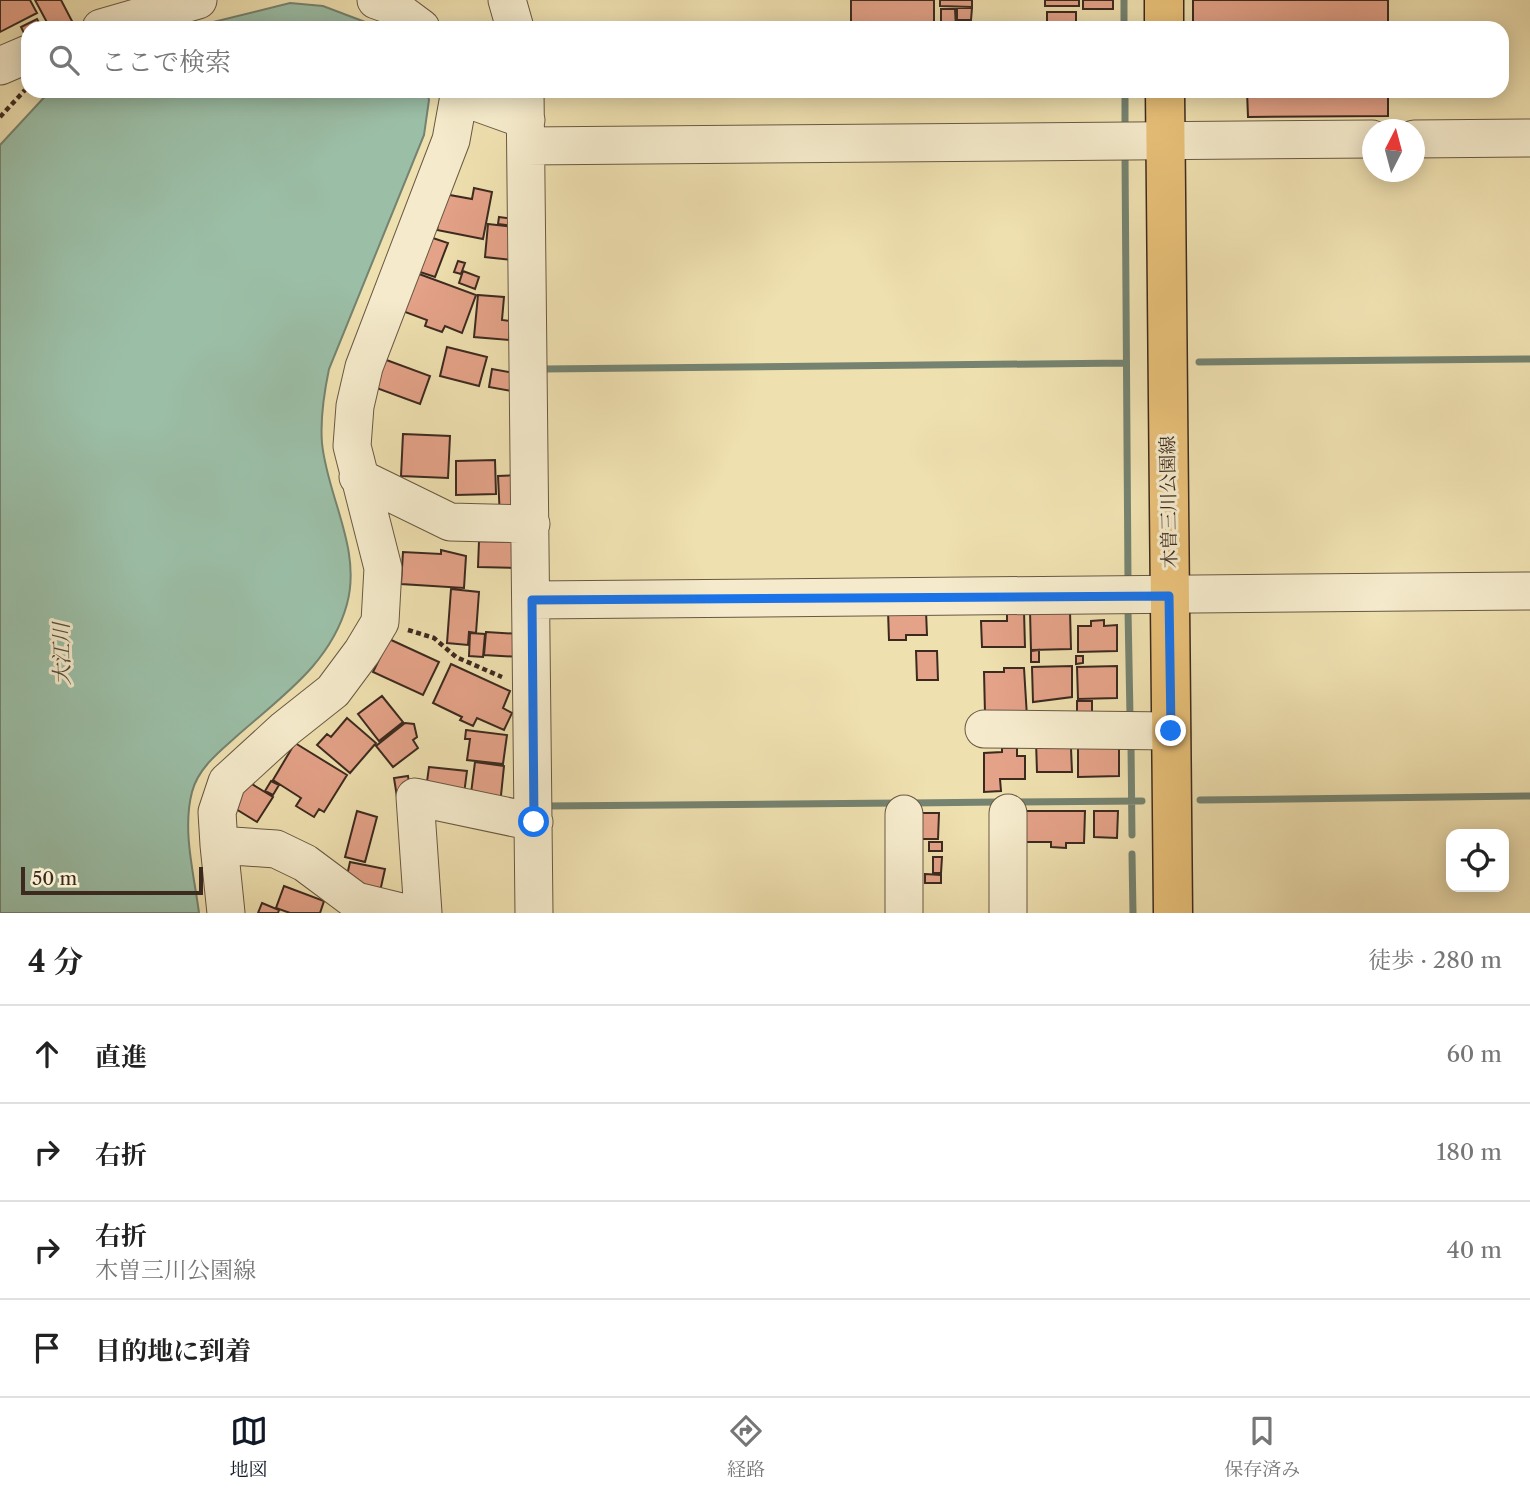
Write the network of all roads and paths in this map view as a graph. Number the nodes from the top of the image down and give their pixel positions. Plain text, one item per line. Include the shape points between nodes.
1 (198, 0) edge
2 (376, 0) edge
3 (508, 0) edge
4 (1164, 0) edge
5 (125, 21) edge
6 (412, 21) edge
7 (514, 21) edge
8 (1164, 21) edge
9 (21, 57) edge
10 (0, 66) edge
11 (21, 94) edge
12 (457, 98) edge
13 (469, 98) edge
14 (1165, 98) edge
15 (0, 117) edge
16 (526, 119) edge
17 (1530, 138) edge
18 (1362, 139) edge
19 (1425, 139) edge
20 (1165, 141) junction
21 (358, 477) junction
22 (531, 524) junction
23 (1530, 591) edge
24 (1169, 596) junction
25 (532, 600) junction
26 (380, 622) junction
27 (533, 691) junction
28 (984, 729) dead end
29 (1171, 731) junction
30 (1008, 813) dead end
31 (904, 814) dead end
32 (534, 822) junction
33 (219, 845) junction
34 (226, 913) edge
35 (405, 913) edge
36 (423, 913) edge
37 (534, 913) edge
38 (904, 913) edge
39 (1008, 913) edge
40 (1173, 913) edge

1 - 5 street
2 - 6 street
3 - 7 street
4 - 8 main road
9 - 10 street
11 - 15 path
12 - 21 street via 451,140 364,367 352,446
13 - 16 street
14 - 20 main road, 木曽三川公園線
16 - 20 street
16 - 22 street
17 - 19 street
18 - 20 street
20 - 24 main road, 木曽三川公園線
21 - 22 street via 450,522
21 - 26 street via 383,568
22 - 25 street
23 - 24 street
24 - 25 street
24 - 29 main road, 木曽三川公園線
25 - 27 street
26 - 27 path via 434,638 456,657
26 - 33 street via 332,691 227,782 217,812
27 - 32 street
28 - 29 street
29 - 40 main road, 木曽三川公園線
30 - 39 street
31 - 38 street
32 - 36 street via 415,797
32 - 37 street
33 - 34 street
33 - 35 street via 276,849 305,863 356,901

